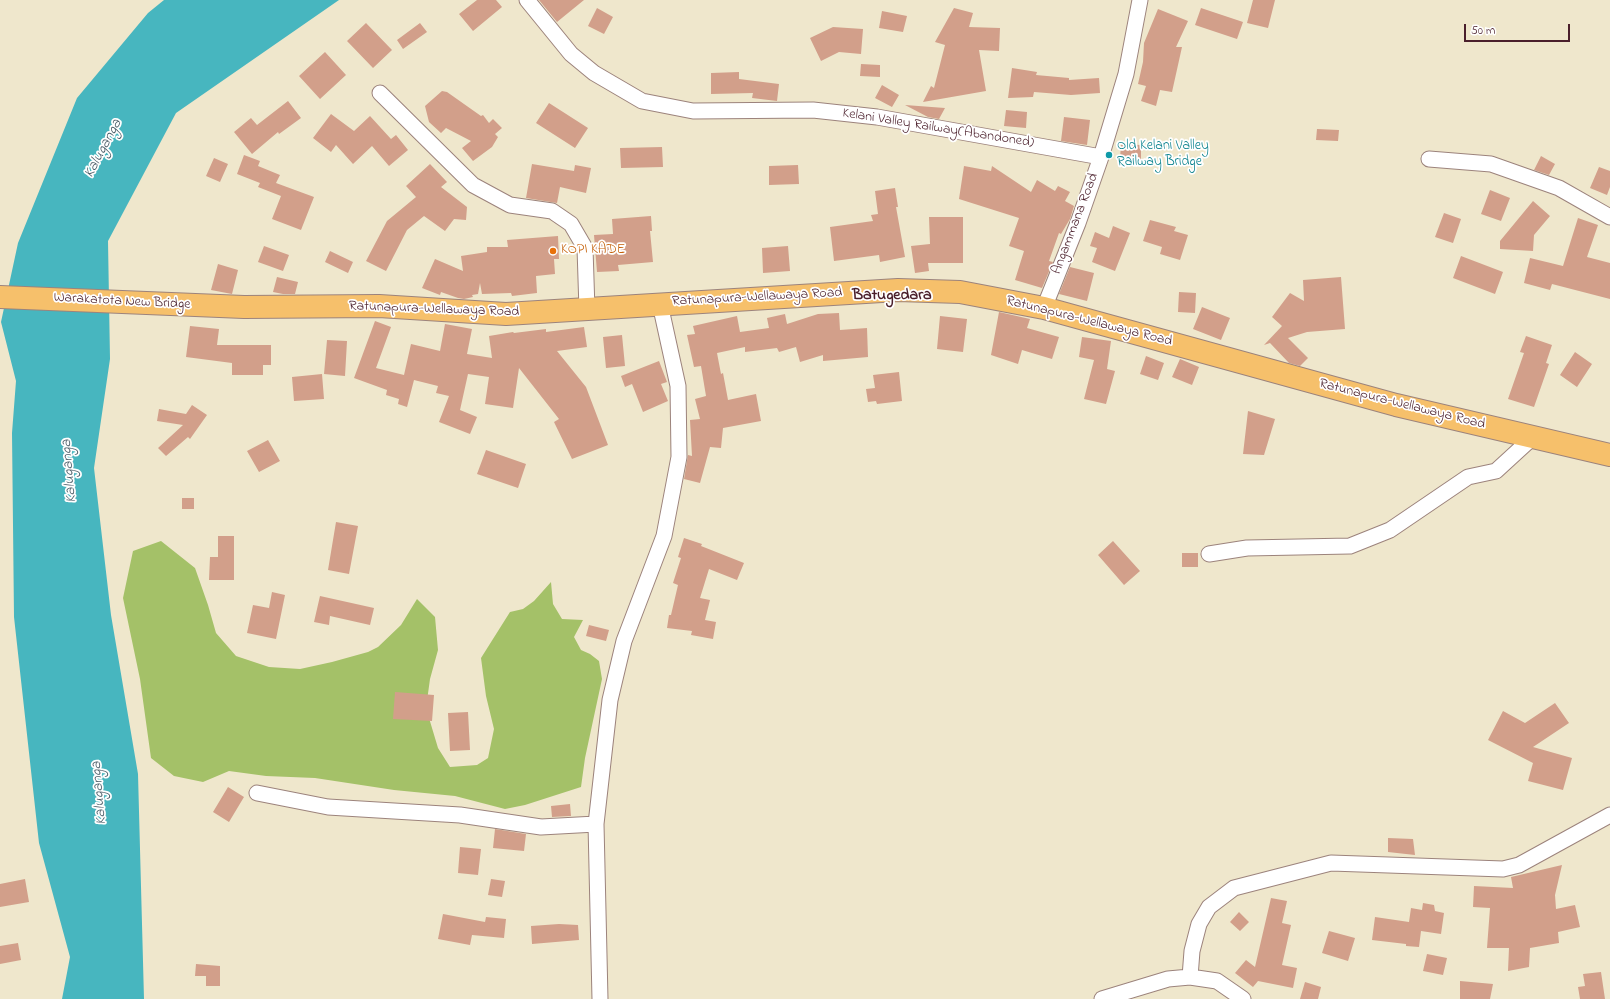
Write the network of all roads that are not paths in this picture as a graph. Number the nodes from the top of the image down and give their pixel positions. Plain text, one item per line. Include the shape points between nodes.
1 (527, 0) edge
2 (1140, 0) edge
3 (380, 93) dead end
4 (1101, 157) junction
5 (1429, 159) dead end
6 (1610, 217) edge
7 (0, 297) edge
8 (660, 304) junction
9 (244, 308) joint
10 (1044, 308) junction
11 (587, 310) junction
12 (1532, 438) junction
13 (1610, 455) edge
14 (1209, 554) dead end
15 (258, 793) dead end
16 (1610, 815) edge
17 (596, 824) junction
18 (1190, 977) junction
19 (600, 999) edge
20 (1102, 999) edge
21 (1243, 999) edge

1 - 4 street, Kelani Valley Railway(Abandoned) via 571,54 594,73 642,101 693,111 813,110 877,117
2 - 4 street, Angammana Road via 1126,74
3 - 11 street via 473,185 510,205 552,211 571,224 585,248
4 - 10 street, Angammana Road
5 - 6 street via 1492,164 1559,188
7 - 9 highway, Warakatota New Bridge
8 - 10 highway, Ratunapura-Wellawaya Road via 898,290 960,292
8 - 11 highway, Ratunapura-Wellawaya Road
8 - 17 street via 678,386 678,457 664,536 624,641 610,700
9 - 11 highway, Ratunapura-Wellawaya Road via 379,306 506,314
10 - 12 highway, Ratunapura-Wellawaya Road via 1396,405
12 - 13 highway, Ratunapura-Wellawaya Road
12 - 14 street via 1496,471 1468,477 1390,530 1350,546 1247,548
15 - 17 street via 328,807 460,815 541,827
16 - 18 street via 1519,865 1503,869 1331,863 1234,888 1209,907 1199,924 1192,951
17 - 19 street
18 - 20 street via 1168,979
18 - 21 street via 1217,981

